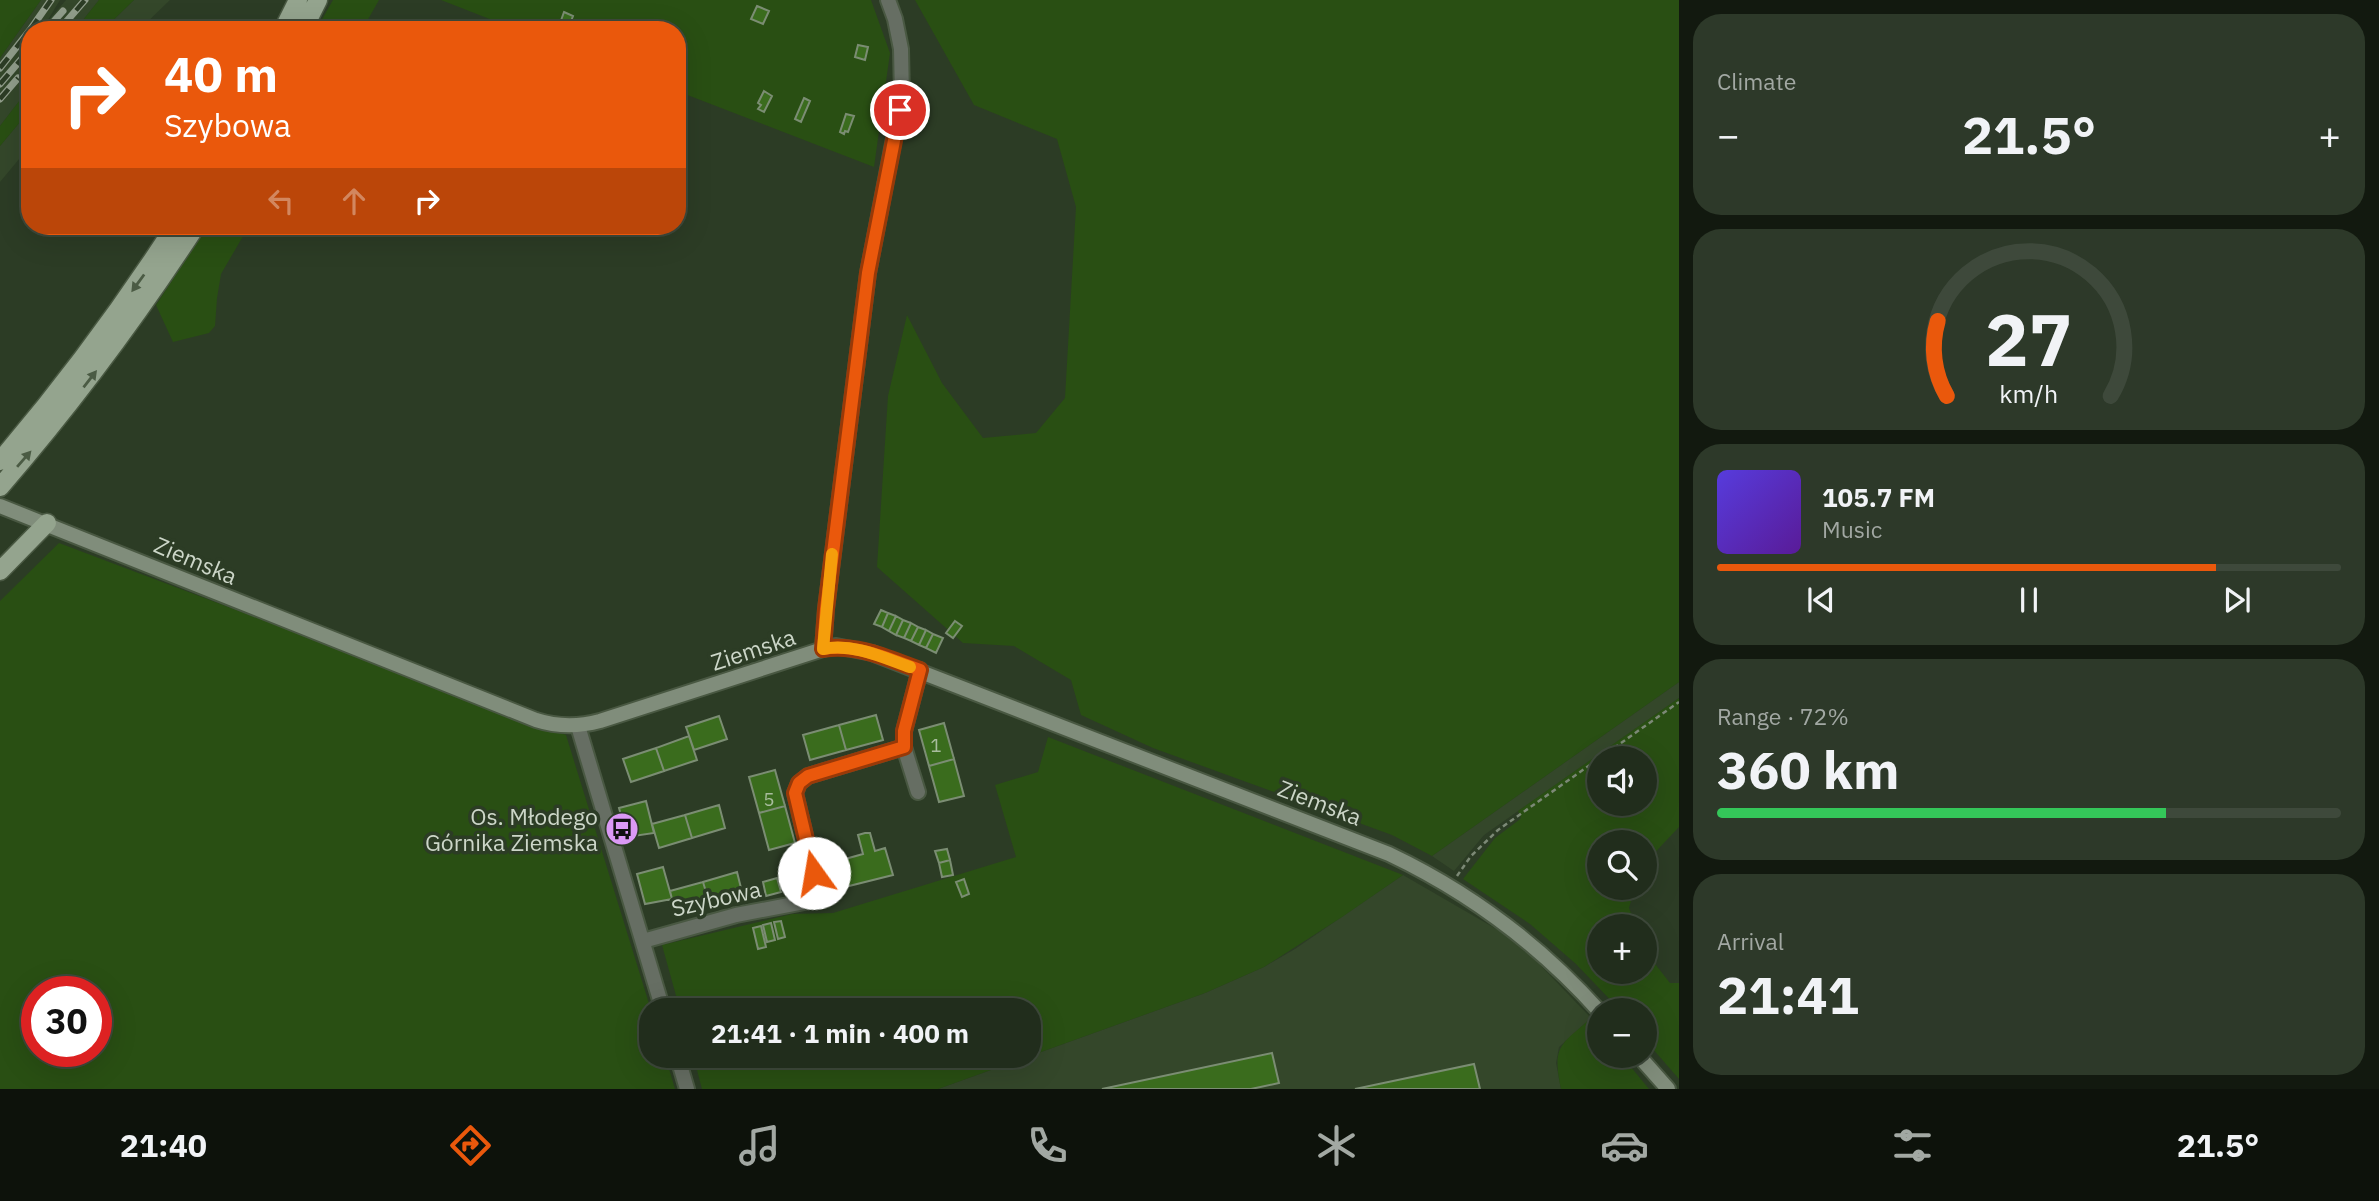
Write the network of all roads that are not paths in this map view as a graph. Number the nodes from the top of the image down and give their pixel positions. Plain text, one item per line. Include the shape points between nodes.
1 (298, 0) edge
2 (318, 0) edge
3 (888, 0) edge
4 (288, 21) edge
5 (308, 21) edge
6 (169, 235) edge
7 (190, 235) edge
8 (0, 461) edge
9 (0, 487) edge
10 (0, 506) edge
11 (47, 523) junction
12 (0, 571) edge
13 (823, 649) junction
14 (920, 670) junction
15 (578, 726) junction
16 (904, 747) junction
17 (918, 792) dead end
18 (643, 941) junction
19 (660, 998) edge
20 (1587, 998) edge
21 (681, 1068) edge
22 (1649, 1068) edge
23 (687, 1089) edge
24 (1668, 1089) edge

1 - 4 main road
2 - 5 main road
3 - 13 street via 901,49 902,97 866,285
6 -> 8 main road via 80,363
9 -> 7 main road via 93,374
10 - 11 street, Ziemska
11 - 12 main road
11 - 15 street, Ziemska via 536,720
13 - 14 street, Ziemska via 851,648
13 - 15 street, Ziemska
14 - 16 street
14 - 20 street, Ziemska via 1415,866 1517,931
15 - 18 street
16 - 17 street
16 - 18 street, Szybowa via 808,776 799,783 795,793 820,899
18 - 19 street
21 - 23 street
22 - 24 street

